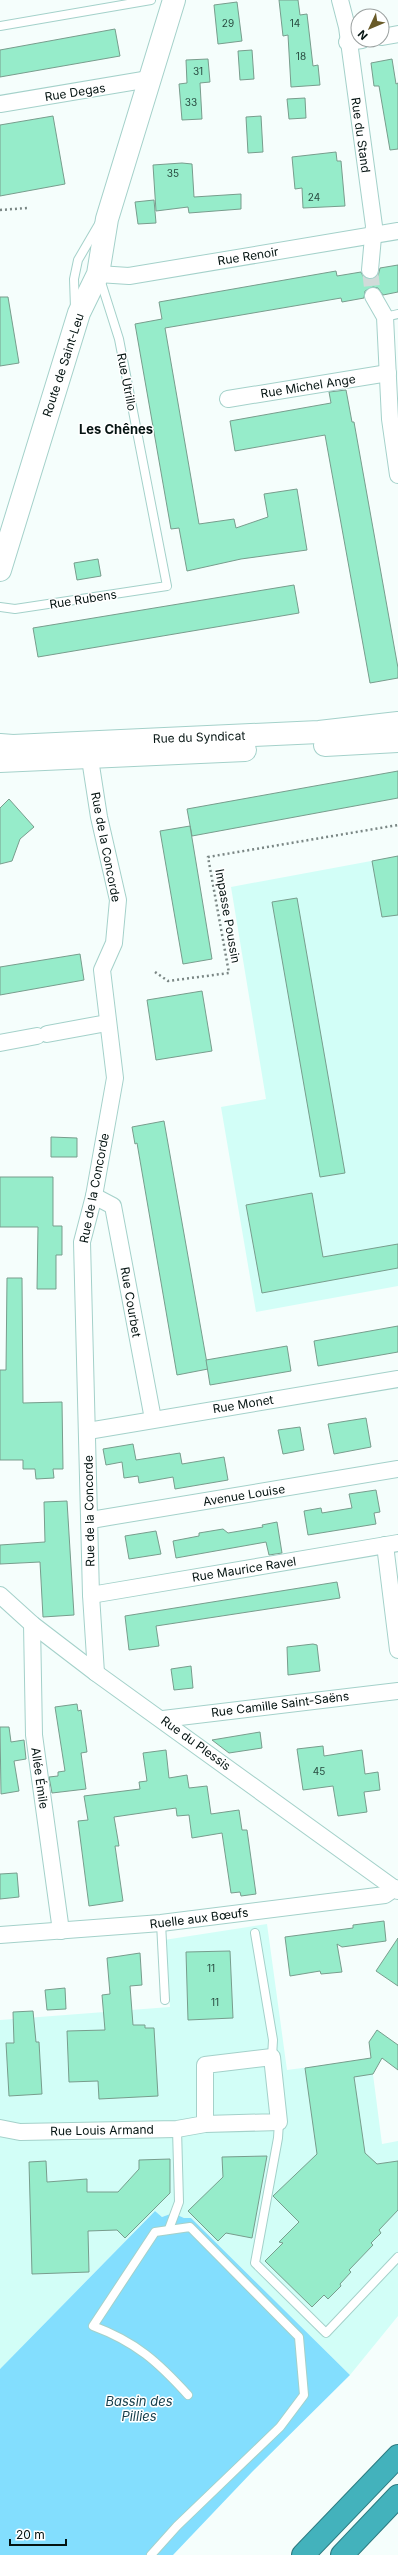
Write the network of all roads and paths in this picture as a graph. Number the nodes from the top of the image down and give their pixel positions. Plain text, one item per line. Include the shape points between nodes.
1 (151, 0) edge
2 (340, 0) edge
3 (171, 2) edge
4 (0, 26) edge
5 (350, 32) edge
6 (356, 48) edge
7 (149, 79) junction
8 (0, 104) edge
9 (114, 195) junction
10 (27, 208) dead end
11 (0, 210) edge
12 (398, 231) edge
13 (373, 236) junction
14 (370, 270) tunnel mouth
15 (98, 274) junction
16 (373, 296) tunnel mouth
17 (392, 316) edge
18 (75, 326) junction
19 (388, 373) junction
20 (228, 399) dead end
21 (394, 399) edge
22 (398, 476) edge
23 (0, 570) edge
24 (167, 586) joint
25 (0, 607) edge
26 (398, 723) edge
27 (398, 742) edge
28 (0, 745) edge
29 (90, 759) junction
30 (0, 761) edge
31 (398, 825) edge
32 (155, 972) dead end
33 (107, 1023) junction
34 (0, 1043) edge
35 (94, 1196) junction
36 (398, 1379) edge
37 (153, 1419) junction
38 (88, 1431) junction
39 (398, 1469) edge
40 (90, 1520) junction
41 (391, 1544) edge
42 (0, 1595) edge
43 (91, 1595) junction
44 (32, 1624) junction
45 (398, 1650) edge
46 (96, 1673) junction
47 (398, 1691) edge
48 (163, 1719) junction
49 (396, 1890) edge
50 (161, 1923) junction
51 (61, 1931) junction
52 (255, 1933) dead end
53 (0, 1935) edge
54 (165, 2000) dead end
55 (272, 2057) junction
56 (279, 2122) junction
57 (205, 2124) junction
58 (0, 2128) edge
59 (177, 2129) junction
60 (169, 2229) junction
61 (398, 2257) edge
62 (188, 2395) dead end
63 (398, 2448) edge
64 (398, 2456) edge
65 (376, 2478) junction
66 (398, 2496) edge
67 (152, 2555) edge
68 (303, 2555) edge
69 (342, 2555) edge

1 - 4 lane
2 - 5 street, Rue du Stand
3 - 7 street, Route de Saint-Leu
6 - 13 street, Rue du Stand
7 - 8 street, Rue Degas
7 - 9 street, Route de Saint-Leu
9 - 15 street, Route de Saint-Leu via 103,237
9 - 18 lane via 78,260 74,279
10 - 11 path
12 - 13 street, Rue Renoir
13 - 14 street, Rue du Stand
13 - 15 street, Rue Renoir via 129,276
15 - 18 street, Route de Saint-Leu
15 - 24 lane, Rue Utrillo via 119,339
16 - 17 street
17 - 19 street
18 - 23 street, Route de Saint-Leu
19 - 20 street, Rue Michel Ange
19 - 21 street
21 - 22 street
24 - 25 lane, Rue Rubens via 14,609
26 - 28 street, Rue du Syndicat via 308,733
27 - 29 street, Rue du Syndicat
29 - 30 street, Rue du Syndicat
29 - 33 street, Rue de la Concorde via 99,817 118,900 114,943 102,970
31 - 32 path, Impasse Poussin via 208,857 229,973 168,981
33 - 34 street
33 - 35 street, Rue de la Concorde via 115,1078
35 - 37 street, Rue Courbet via 113,1206
35 - 38 street, Rue de la Concorde via 82,1242
36 - 37 street, Rue Monet
37 - 38 street, Rue Monet
38 - 40 street, Rue de la Concorde
39 - 40 street, Avenue Louise
40 - 43 street, Rue de la Concorde
41 - 43 street, Rue Maurice Ravel
41 - 45 street
42 - 44 street, Rue du Plessis
43 - 46 street, Rue de la Concorde
44 - 46 street, Rue du Plessis
44 - 51 street, Allée Émile via 34,1736
46 - 48 street, Rue du Plessis
47 - 48 street, Rue Camille Saint-Saëns
48 - 49 street, Rue du Plessis
49 - 50 street, Ruelle aux Bœufs via 385,1894
50 - 51 street, Ruelle aux Bœufs
50 - 54 lane
51 - 53 street, Ruelle aux Bœufs
52 - 55 lane via 273,2040
55 - 56 street
55 - 57 street via 205,2065
56 - 57 street, Rue Louis Armand
56 - 61 lane via 255,2263 326,2333
57 - 59 street, Rue Louis Armand
58 - 59 street, Rue Louis Armand via 20,2132
59 - 60 lane via 179,2202
60 - 62 lane via 155,2232 93,2326 117,2335 160,2364
60 - 67 lane via 190,2227 299,2337 304,2395 280,2427 177,2526
63 - 65 highway
64 - 65 highway
65 - 68 highway
66 - 69 highway

